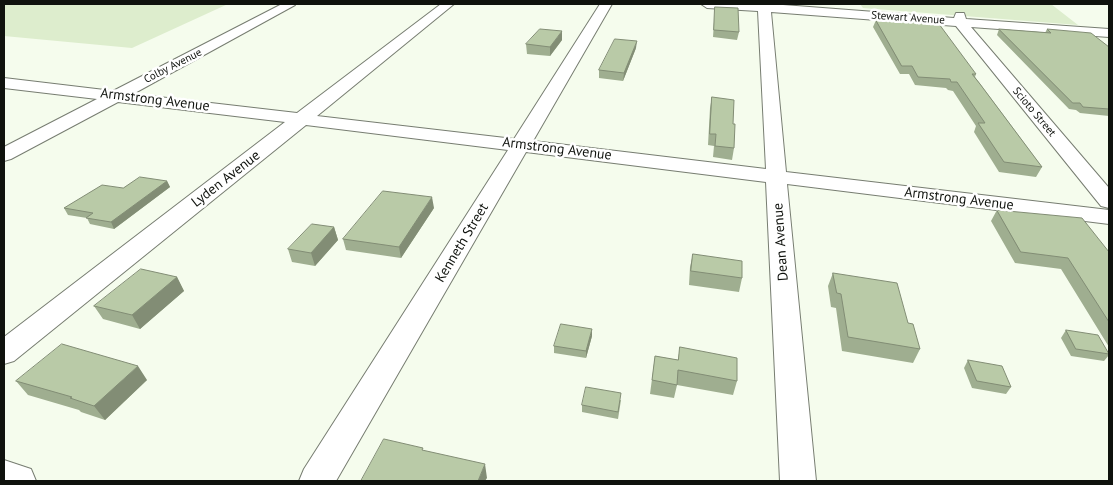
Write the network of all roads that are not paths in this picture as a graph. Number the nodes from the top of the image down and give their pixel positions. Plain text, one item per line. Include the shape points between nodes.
1 (448, 4) edge
2 (606, 4) edge
3 (707, 4) edge
4 (799, 4) edge
5 (289, 5) dead end
6 (764, 5) edge
7 (960, 19) junction
8 (1109, 27) edge
9 (1109, 33) edge
10 (4, 82) edge
11 (117, 95) junction
12 (303, 119) junction
13 (521, 145) junction
14 (4, 155) edge
15 (777, 176) junction
16 (1109, 201) edge
17 (1109, 217) edge
18 (4, 353) edge
19 (4, 476) edge
20 (18, 481) edge
21 (316, 481) edge
22 (798, 481) edge

1 - 12 street, Lyden Avenue
2 - 13 street, Kenneth Street
3 - 6 street, Stewart Avenue
4 - 7 street, Stewart Avenue
5 - 11 street, Colby Avenue
6 - 7 street, Stewart Avenue
6 - 15 street, Dean Avenue
7 - 8 street, Stewart Avenue
7 - 9 street, Stewart Avenue
7 - 16 street, Scioto Street
10 - 11 street, Armstrong Avenue
11 - 12 street, Armstrong Avenue
11 - 14 street, Colby Avenue
12 - 13 street, Armstrong Avenue
12 - 18 street, Lyden Avenue
13 - 15 street, Armstrong Avenue
13 - 21 street, Kenneth Street
15 - 17 street, Armstrong Avenue
15 - 22 street, Dean Avenue
19 - 20 street

